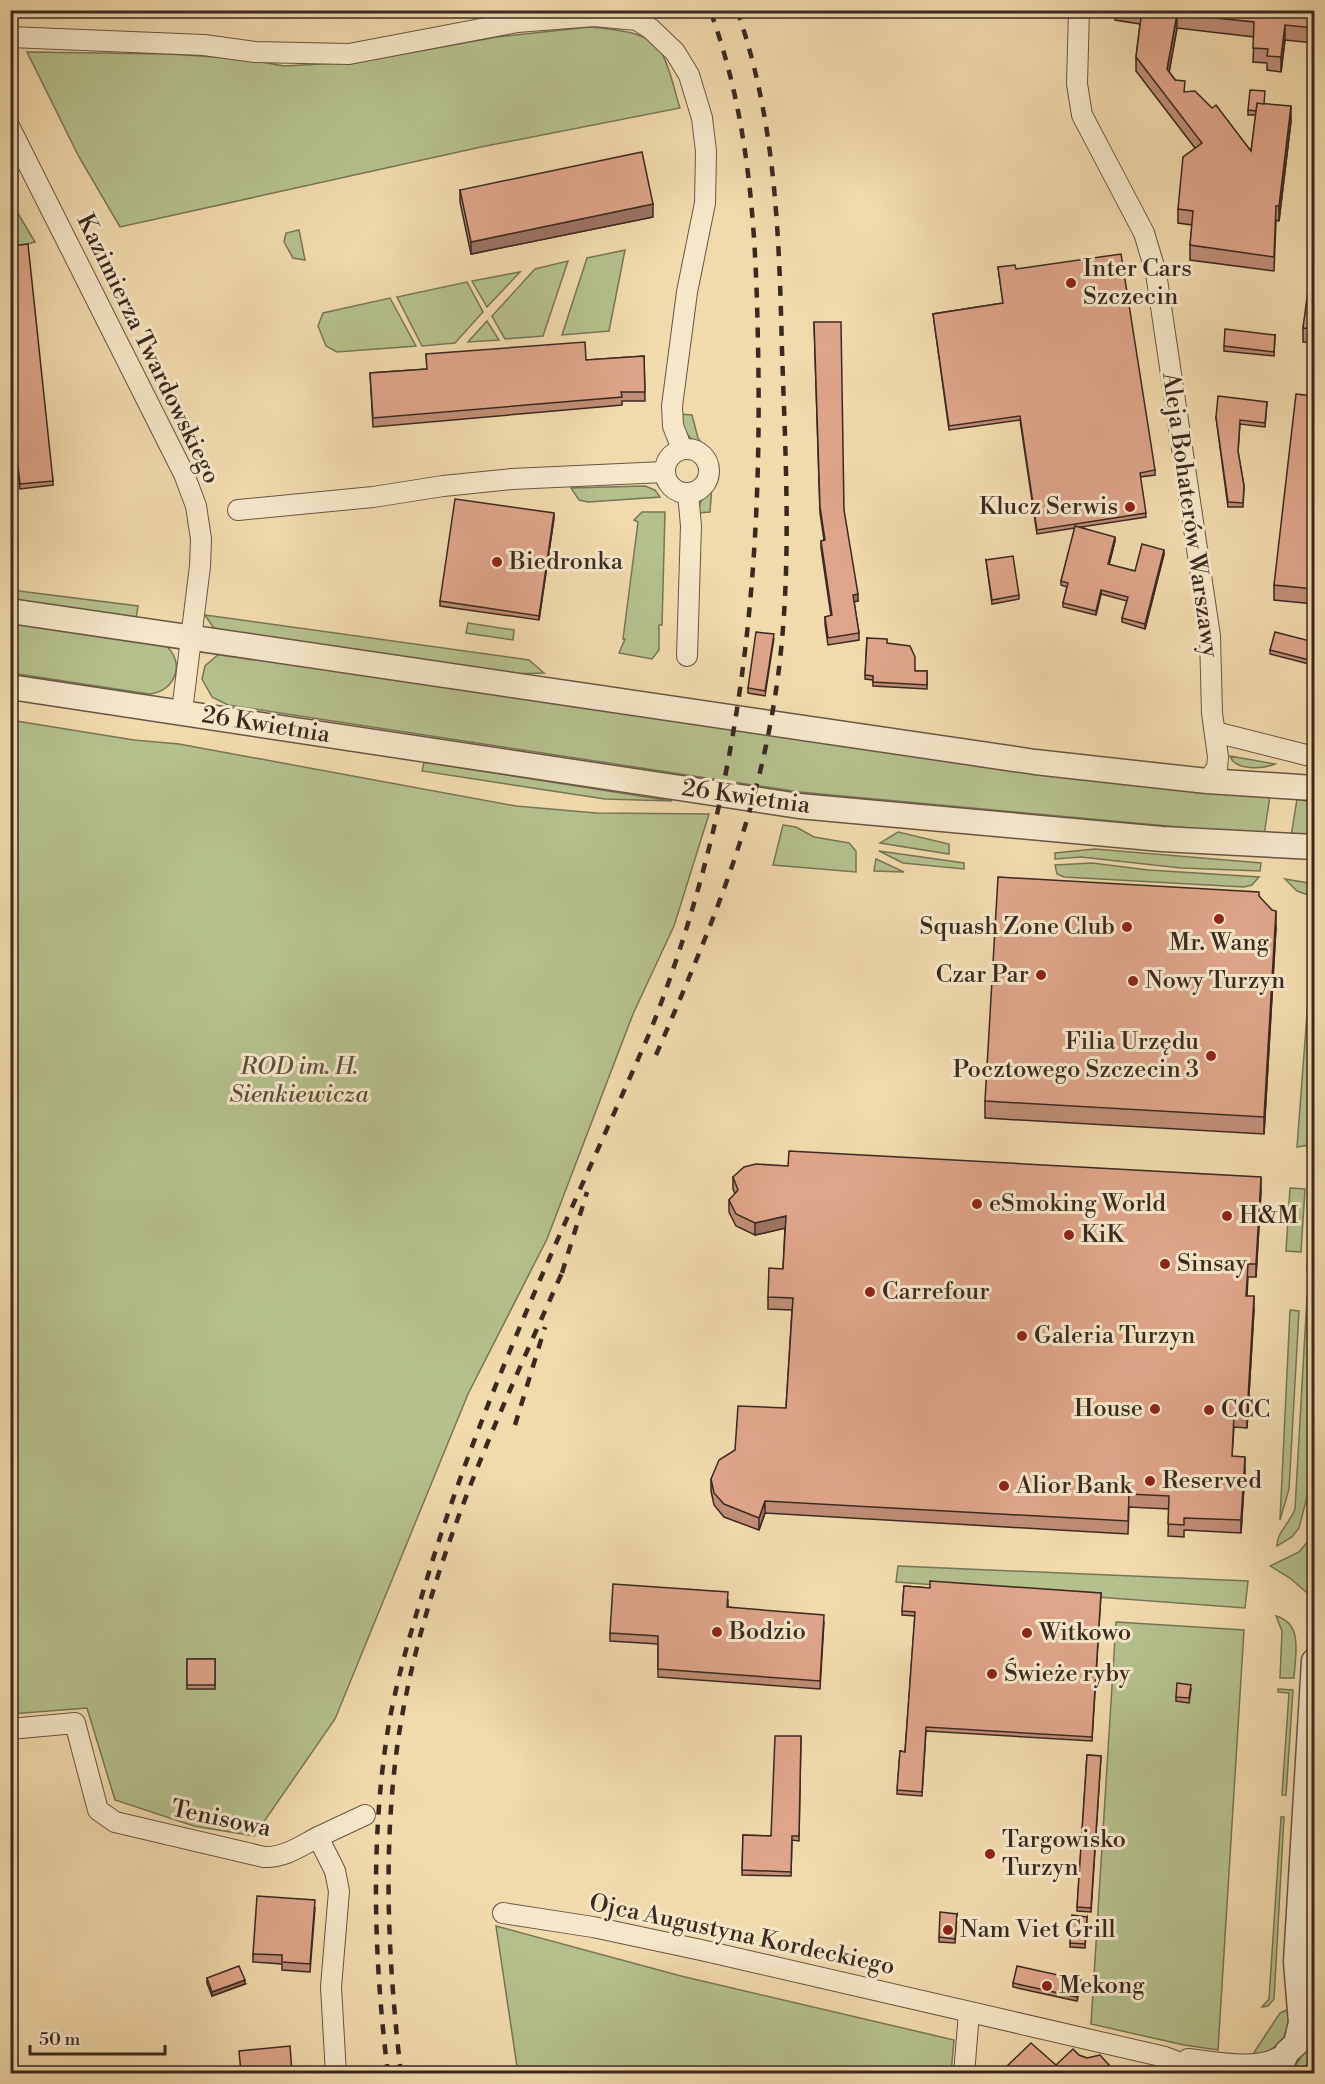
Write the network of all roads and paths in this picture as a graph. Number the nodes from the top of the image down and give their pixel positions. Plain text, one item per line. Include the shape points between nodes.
1 (1078, 10) edge
2 (10, 37) edge
3 (10, 128) edge
4 (682, 449) junction
5 (664, 472) junction
6 (688, 493) junction
7 (238, 510) dead end
8 (10, 611) edge
9 (191, 637) junction
10 (687, 656) dead end
11 (10, 687) edge
12 (182, 711) junction
13 (1215, 732) junction
14 (1314, 757) edge
15 (1207, 781) junction
16 (1308, 790) edge
17 (1314, 841) edge
18 (1286, 847) junction
19 (1314, 847) edge
20 (1314, 857) edge
21 (1314, 1661) edge
22 (10, 1729) edge
23 (364, 1815) dead end
24 (318, 1837) junction
25 (503, 1913) dead end
26 (969, 2013) junction
27 (1294, 2050) edge
28 (1165, 2056) junction
29 (336, 2073) edge
30 (964, 2073) edge
31 (1209, 2073) edge

1 - 13 street, Aleja Bohaterów Warszawy via 1077,84 1082,115 1144,232 1156,268 1210,636
2 - 4 street via 349,54 517,22 594,16 637,20 675,52 689,75 702,118 706,151 705,203 687,292 672,406 673,426
3 - 9 street, Kazimierza Twardowskiego via 193,497 201,539
4 - 5 street via 669,457
4 - 6 street via 701,454 709,471 705,484
5 - 6 street via 671,487
5 - 7 street via 522,478
6 - 10 street via 691,526
8 - 9 street
9 - 12 street, 26 Kwietnia
9 - 15 street via 1035,762
11 - 12 street, 26 Kwietnia
12 - 18 street, 26 Kwietnia via 810,807
13 - 14 street
13 - 15 street via 1217,766
15 - 16 street
17 - 18 street
18 - 19 street, 26 Kwietnia
18 - 20 street
21 - 27 street via 1296,1962 1301,2026
22 - 24 street, Tenisowa via 75,1723 98,1810 115,1822 264,1857 287,1853
23 - 24 street
24 - 29 street via 335,1871 339,1891 331,1987
25 - 26 street, Ojca Augustyna Kordeckiego via 701,1950
26 - 28 street, Ojca Augustyna Kordeckiego
26 - 30 street
27 - 28 street, Ojca Augustyna Kordeckiego via 1260,2063
28 - 31 street, Ojca Augustyna Kordeckiego

